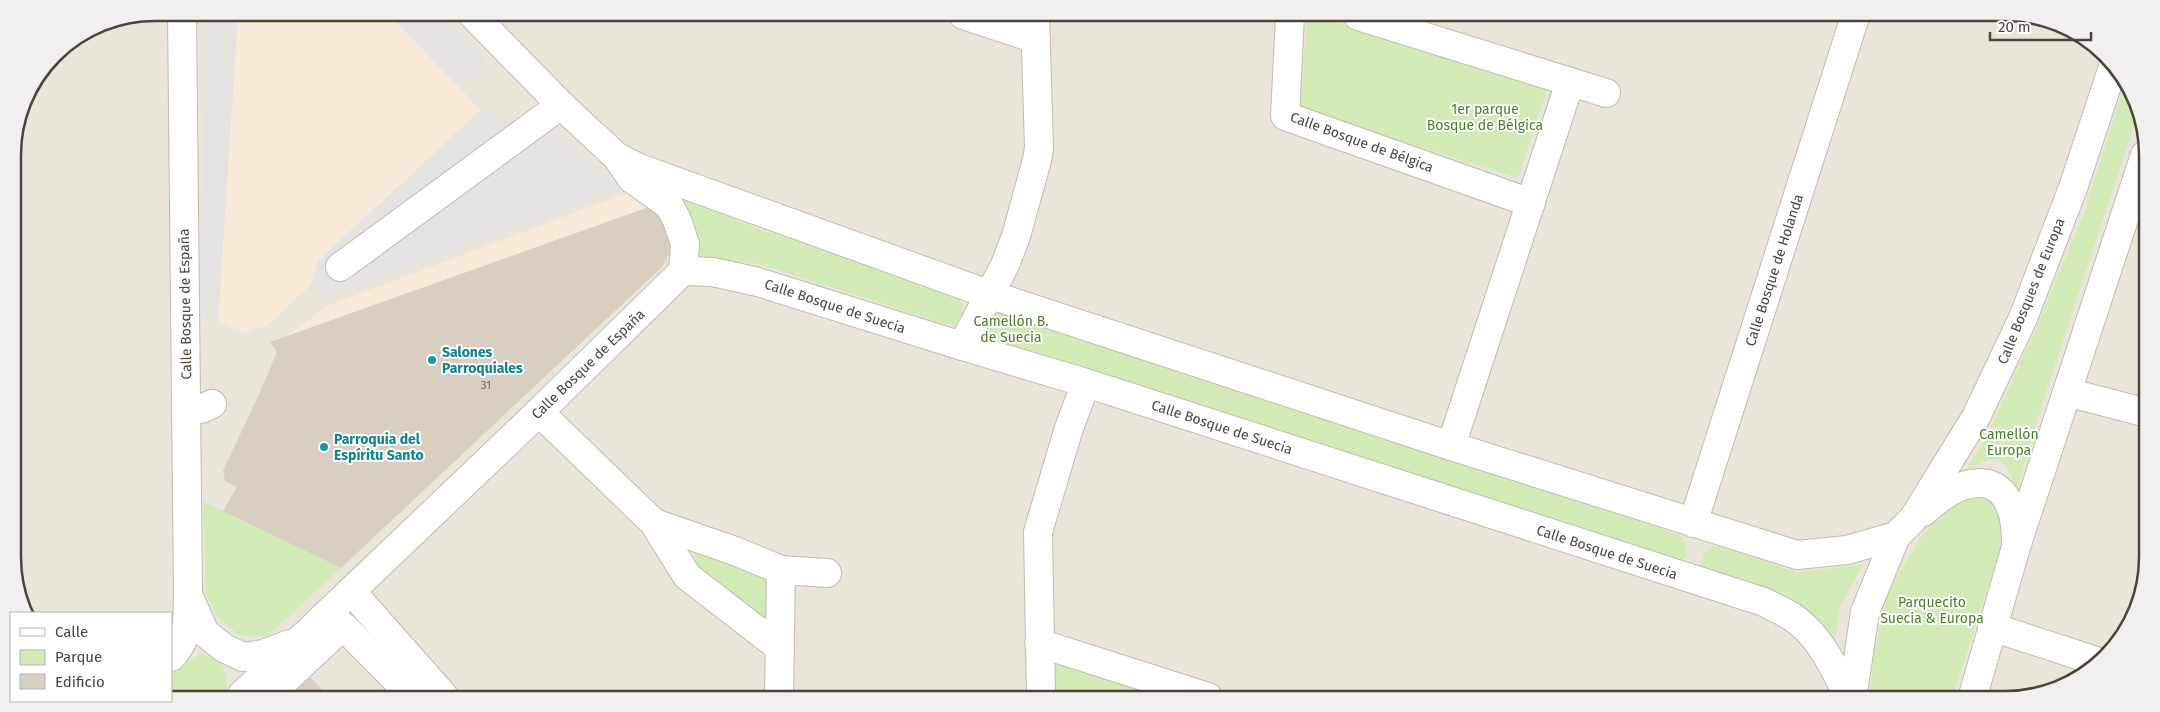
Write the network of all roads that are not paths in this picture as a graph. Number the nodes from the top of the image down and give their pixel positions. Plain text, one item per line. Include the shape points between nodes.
1 (182, 21) edge
2 (479, 21) edge
3 (1000, 21) edge
4 (1290, 21) edge
5 (1374, 21) edge
6 (1854, 21) edge
7 (1036, 27) edge
8 (2111, 74) edge
9 (1570, 82) junction
10 (1606, 93) dead end
11 (560, 105) junction
12 (617, 157) junction
13 (2139, 173) edge
14 (1531, 203) junction
15 (340, 267) dead end
16 (684, 271) junction
17 (988, 294) junction
18 (962, 346) junction
19 (1086, 383) junction
20 (2067, 392) junction
21 (2139, 411) edge
22 (539, 412) junction
23 (1451, 446) junction
24 (654, 523) junction
25 (1693, 523) junction
26 (1905, 527) junction
27 (2016, 547) junction
28 (781, 570) junction
29 (827, 573) dead end
30 (351, 591) junction
31 (188, 595) junction
32 (1992, 627) junction
33 (297, 642) junction
34 (1040, 643) junction
35 (780, 648) junction
36 (172, 656) edge
37 (2091, 659) edge
38 (1188, 690) edge
39 (1846, 690) edge
40 (1852, 690) edge
41 (1974, 690) edge
42 (246, 691) edge
43 (273, 691) edge
44 (407, 691) edge
45 (439, 691) edge
46 (779, 691) edge
47 (1041, 691) edge

1 - 31 street, Calle Bosque de España
2 - 11 street
3 - 7 street
4 - 14 street, Calle Bosque de Bélgica via 1285,116
5 - 9 street
6 - 25 street, Calle Bosque de Holanda
7 - 17 street via 1037,160 1013,243
8 - 26 street, Calle Bosques de Europa via 2074,185 2023,318 1976,417
9 - 10 street
9 - 14 street
11 - 12 street
11 - 15 street
12 - 16 street via 632,179 669,205 685,244
12 - 17 street via 639,168
13 - 20 street
14 - 23 street
16 - 18 street, Calle Bosque de Suecia via 713,272 758,282
16 - 22 street, Calle Bosque de España
17 - 18 street
17 - 23 street
18 - 19 street, Calle Bosque de Suecia
19 - 34 street via 1038,532
19 - 39 street, Calle Bosque de Suecia via 1764,602 1793,618 1818,643
20 - 21 street
20 - 27 street
22 - 24 street
22 - 30 street, Calle Bosque de España
23 - 25 street
24 - 28 street via 736,550
24 - 35 street via 687,576
25 - 26 street via 1797,555 1847,550
26 - 27 street via 1943,496 1966,484 1988,484 2002,491 2012,506
26 - 40 street, Calle Bosques de Europa via 1865,612
27 - 32 street
28 - 29 street
28 - 35 street
30 - 33 street, Calle Bosque de España
30 - 45 street
31 - 33 street, Calle Bosque de España via 205,633 224,648 243,657
31 - 36 street, Calle Bosque de España via 186,633
32 - 37 street
32 - 41 street
33 - 42 street, Calle Bosque de España
34 - 38 street
34 - 47 street
35 - 46 street
43 - 44 street via 342,626

